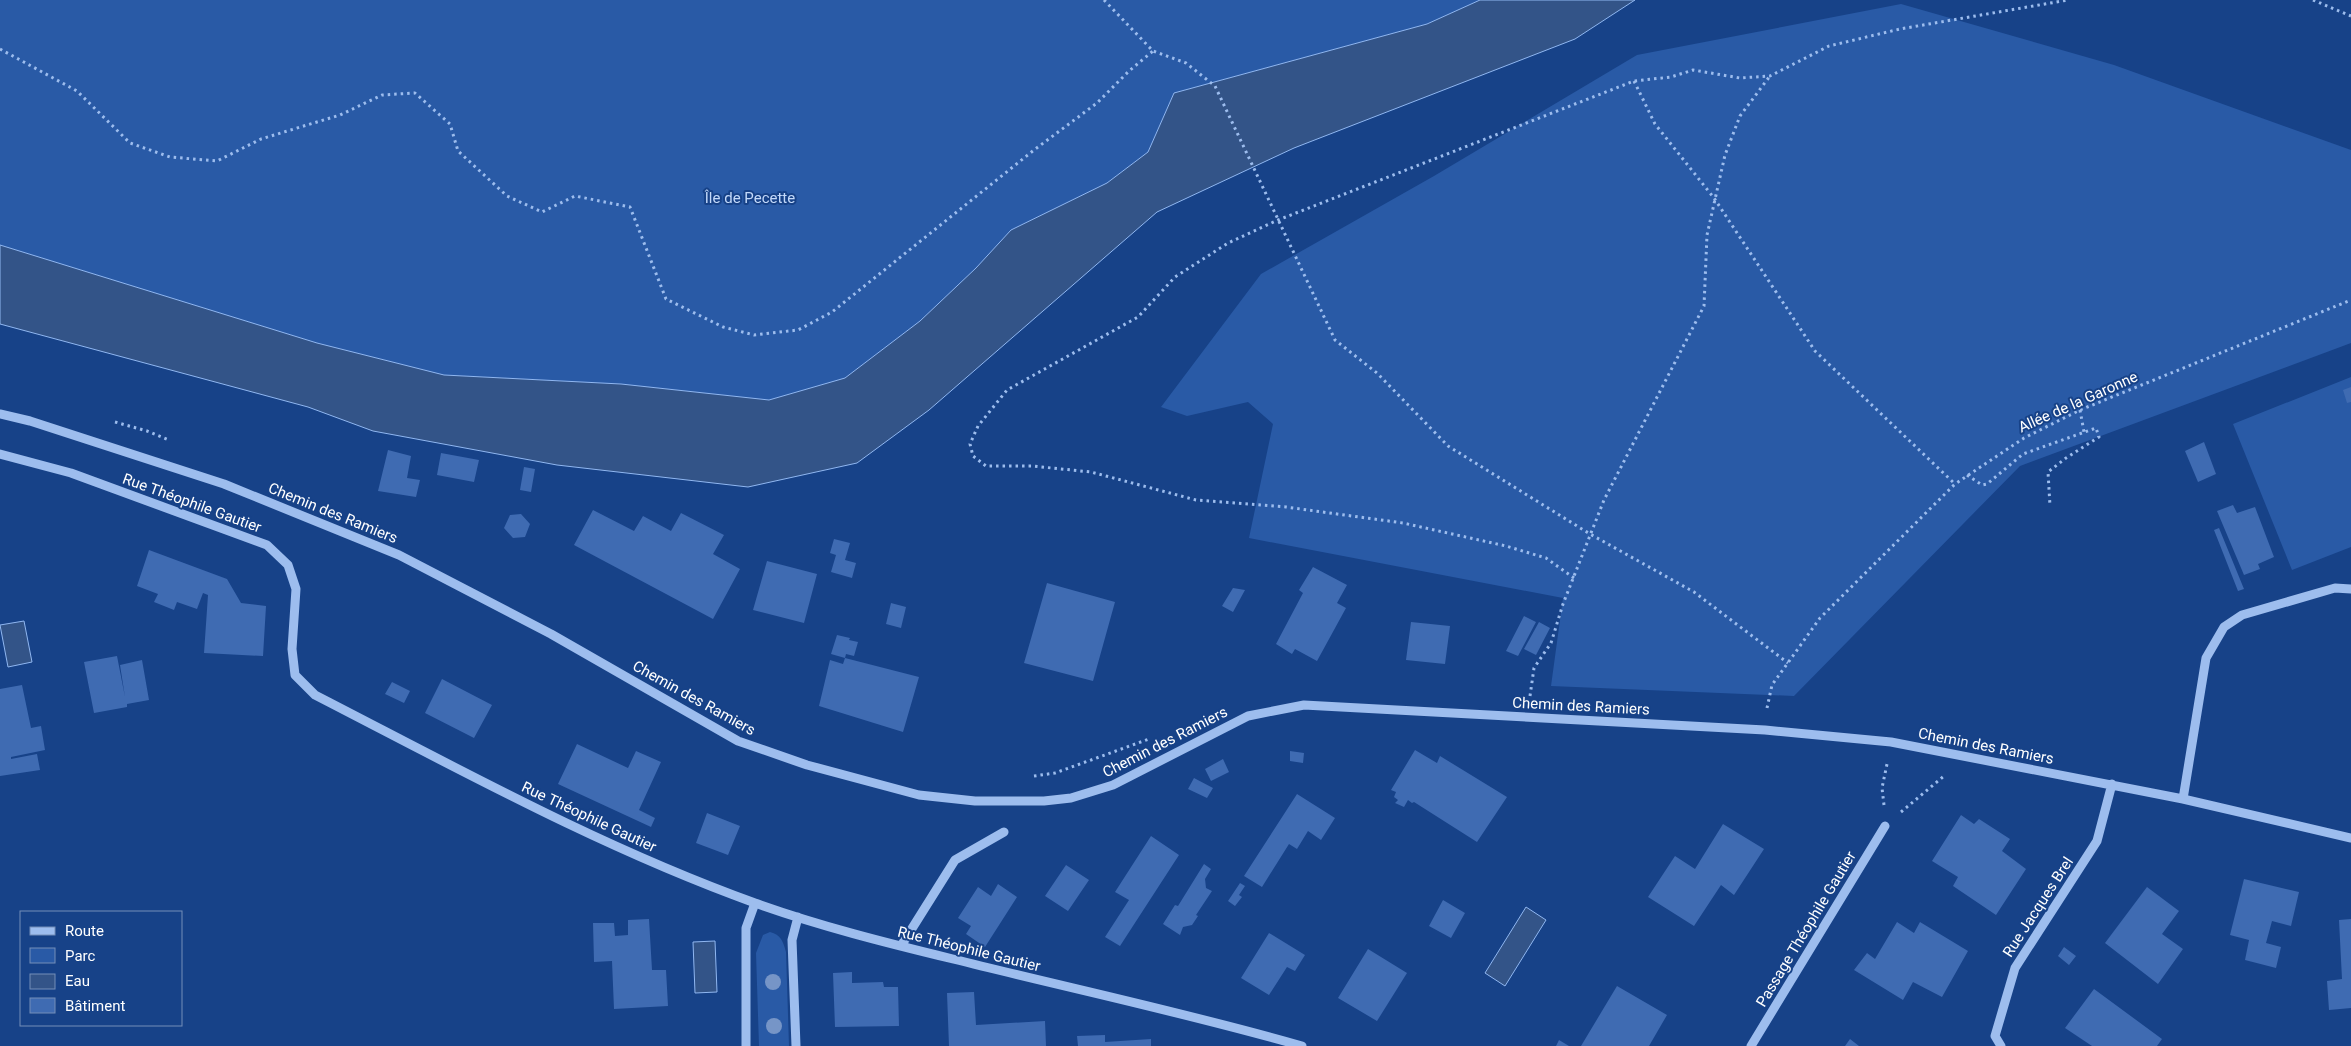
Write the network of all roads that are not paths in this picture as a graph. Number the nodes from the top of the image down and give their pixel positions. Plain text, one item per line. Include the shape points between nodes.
1 (0, 414) edge
2 (0, 454) edge
3 (2351, 589) edge
4 (2112, 784) junction
5 (2183, 799) junction
6 (1885, 826) road end
7 (1004, 832) dead end
8 (2351, 838) edge
9 (755, 903) junction
10 (798, 917) junction
11 (901, 946) junction
12 (746, 1046) edge
13 (796, 1046) edge
14 (1302, 1046) edge
15 (1751, 1046) edge
16 (2001, 1046) edge

1 - 4 street, Chemin des Ramiers via 224,484 399,555 551,634 738,740 807,765 919,795 976,801 1044,802 1071,798 1113,785 1248,716 1304,705 1765,730 1891,742
2 - 9 street, Rue Théophile Gautier via 71,473 267,545 288,565 296,589 292,650 295,675 315,695 526,804 634,854
3 - 5 street via 2335,588 2242,615 2224,627 2206,658
4 - 5 street, Chemin des Ramiers
4 - 16 street, Rue Jacques Brel via 2097,840 2015,968 1995,1036
5 - 8 street, Chemin des Ramiers
6 - 15 street, Passage Théophile Gautier
7 - 11 street via 955,860
9 - 10 street, Rue Théophile Gautier
9 - 12 street via 746,928
10 - 11 street, Rue Théophile Gautier
10 - 13 street via 792,940
11 - 14 street, Rue Théophile Gautier

